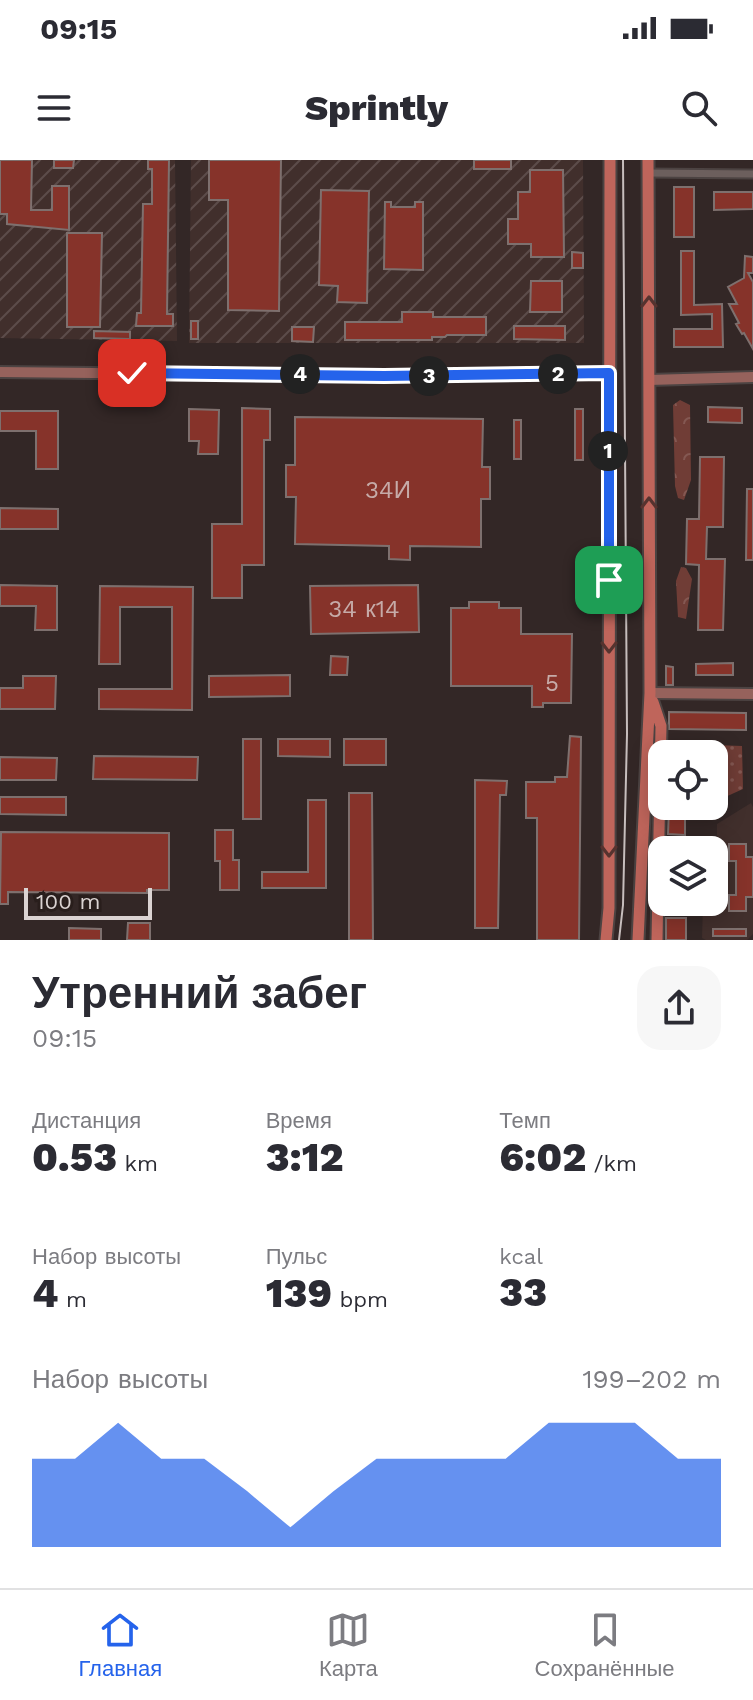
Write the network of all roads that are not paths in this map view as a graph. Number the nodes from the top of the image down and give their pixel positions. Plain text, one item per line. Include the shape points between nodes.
1 (610, 160) edge
2 (648, 160) edge
3 (648, 173) junction
4 (753, 174) edge
5 (0, 372) edge
6 (609, 373) junction
7 (753, 377) edge
8 (649, 380) junction
9 (650, 693) junction
10 (753, 694) edge
11 (606, 940) edge
12 (638, 940) edge
13 (657, 940) edge

1 - 6 main road
2 - 3 main road
3 - 4 street
8 -> 3 main road
5 - 6 street
6 -> 11 main road
7 - 8 street
9 -> 8 main road
9 - 10 street
9 - 12 main road
9 - 13 main road via 661,726

